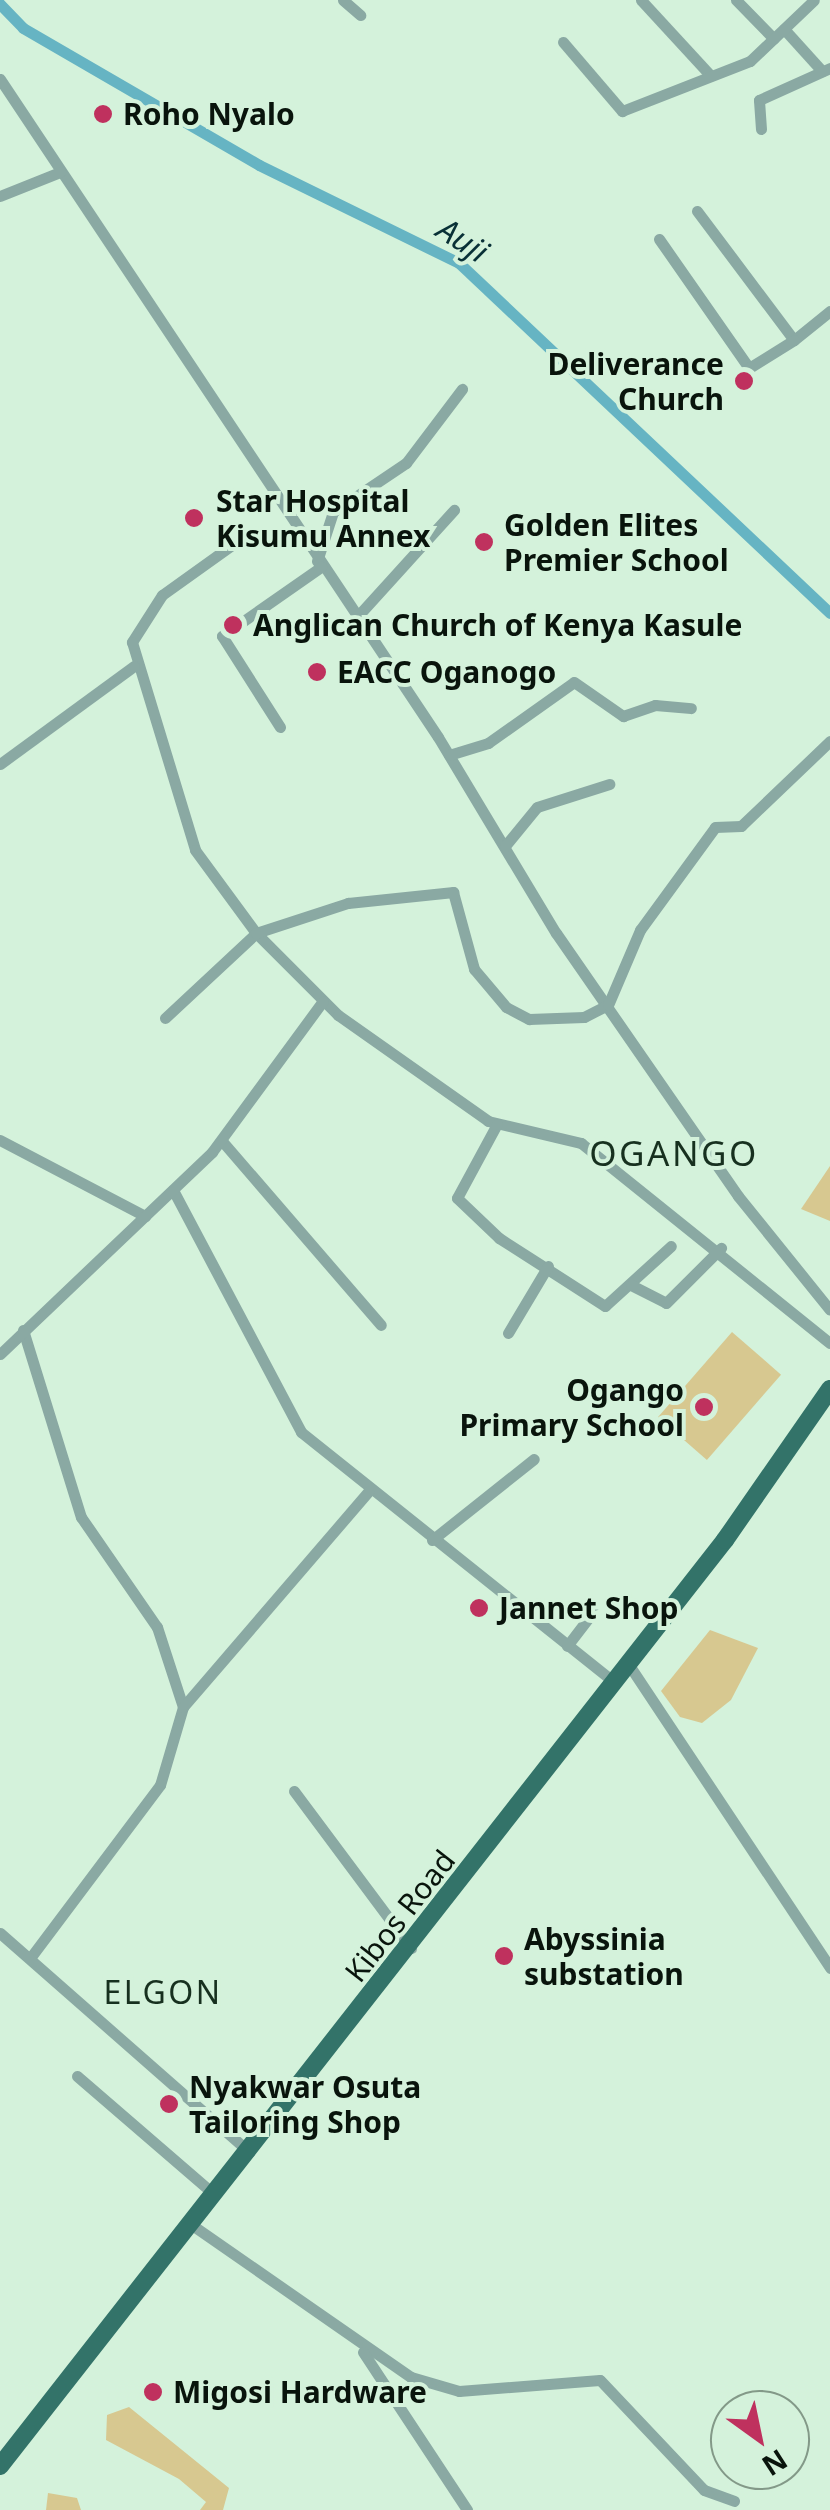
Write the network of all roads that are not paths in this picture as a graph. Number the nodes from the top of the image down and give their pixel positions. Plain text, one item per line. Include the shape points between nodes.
1 (343, 0) edge
2 (641, 0) edge
3 (736, 0) edge
4 (814, 0) edge
5 (360, 15) dead end
6 (779, 34) junction
7 (563, 42) dead end
8 (826, 69) edge
9 (711, 76) junction
10 (0, 79) edge
11 (761, 129) dead end
12 (60, 172) junction
13 (0, 196) edge
14 (696, 211) dead end
15 (658, 240) dead end
16 (830, 312) edge
17 (794, 340) junction
18 (462, 388) dead end
19 (454, 510) dead end
20 (250, 532) dead end
21 (319, 564) junction
22 (356, 618) junction
23 (134, 666) junction
24 (691, 708) dead end
25 (280, 727) dead end
26 (830, 741) edge
27 (449, 755) junction
28 (0, 764) edge
29 (609, 784) dead end
30 (505, 846) junction
31 (256, 933) junction
32 (323, 1002) junction
33 (608, 1004) junction
34 (165, 1018) dead end
35 (497, 1124) junction
36 (222, 1140) junction
37 (2, 1143) edge
38 (174, 1190) junction
39 (145, 1216) junction
40 (671, 1246) dead end
41 (721, 1248) junction
42 (548, 1266) junction
43 (630, 1284) junction
44 (830, 1310) edge
45 (381, 1324) dead end
46 (23, 1330) junction
47 (508, 1333) dead end
48 (830, 1343) edge
49 (0, 1354) edge
50 (830, 1388) edge
51 (534, 1459) dead end
52 (368, 1492) junction
53 (432, 1540) junction
54 (593, 1612) dead end
55 (567, 1646) junction
56 (629, 1665) junction
57 (614, 1682) junction
58 (184, 1707) junction
59 (294, 1791) dead end
60 (0, 1933) edge
61 (411, 1948) junction
62 (31, 1957) junction
63 (830, 1968) edge
64 (77, 2076) dead end
65 (249, 2152) junction
66 (215, 2196) junction
67 (192, 2225) junction
68 (360, 2348) junction
69 (0, 2466) edge
70 (734, 2501) dead end
71 (467, 2510) edge

1 - 5 street
2 - 9 street
3 - 6 street
4 - 6 street
6 - 8 street
6 - 9 street
7 - 9 street via 616,112
8 - 11 street via 759,100
10 - 12 street
12 - 13 street
12 - 21 street
14 - 17 street
15 - 17 street via 749,368
16 - 17 street
18 - 21 street via 416,453 332,512
19 - 22 street
20 - 23 street via 146,611 132,642
21 - 22 street
21 - 25 street via 222,636
22 - 27 street
23 - 28 street
23 - 31 street via 195,850
24 - 27 street via 655,705 623,716 574,682 520,712 488,744
26 - 33 street via 741,826 714,827 640,930
27 - 30 street
29 - 30 street via 537,806
30 - 33 street
31 - 32 street
31 - 33 street via 348,903 453,892 474,969 506,1007 529,1019 584,1016
31 - 34 street
32 - 35 street
32 - 36 street
33 - 44 street via 750,1212
35 - 41 street via 581,1143
35 - 42 street via 458,1198 484,1227
36 - 38 street
36 - 45 street
37 - 39 street
38 - 39 street
38 - 52 street via 284,1409
39 - 46 street
40 - 43 street
41 - 43 street via 666,1302
41 - 48 street
42 - 43 street via 606,1306
42 - 47 street
46 - 49 street
46 - 58 street via 81,1517 156,1627
50 - 56 main road, Kibos Road
51 - 53 street
52 - 53 street
52 - 58 street
53 - 55 street
54 - 55 street
55 - 57 street
56 - 57 main road, Kibos Road
56 - 63 street
57 - 61 main road, Kibos Road
58 - 62 street via 160,1785
59 - 61 street
60 - 62 street
61 - 65 main road, Kibos Road
62 - 65 street
64 - 66 street
65 - 66 main road, Kibos Road
66 - 67 main road, Kibos Road
67 - 68 street
67 - 69 main road, Kibos Road
68 - 70 street via 459,2391 600,2380 704,2490
68 - 71 street

